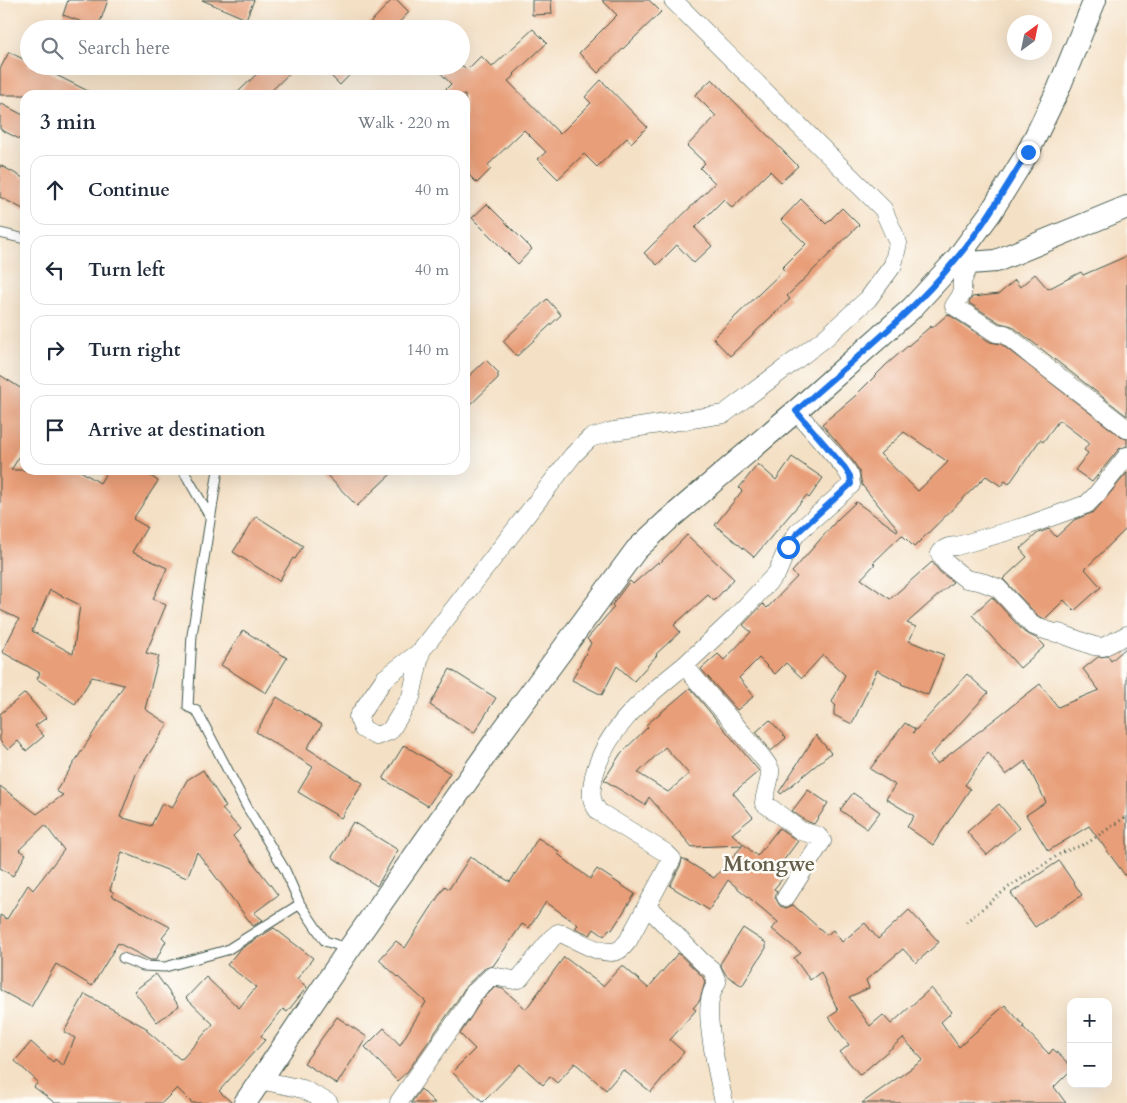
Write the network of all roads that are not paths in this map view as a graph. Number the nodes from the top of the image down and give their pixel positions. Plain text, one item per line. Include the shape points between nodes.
1 (673, 0) edge
2 (1095, 0) edge
3 (1127, 207) edge
4 (0, 233) edge
5 (20, 238) edge
6 (963, 261) junction
7 (796, 411) junction
8 (1127, 429) edge
9 (1127, 456) edge
10 (186, 475) edge
11 (217, 475) edge
12 (210, 517) junction
13 (1127, 635) edge
14 (421, 651) junction
15 (686, 665) junction
16 (786, 897) dead end
17 (300, 904) junction
18 (647, 906) junction
19 (349, 949) junction
20 (123, 958) dead end
21 (260, 1080) junction
22 (245, 1103) edge
23 (329, 1103) edge
24 (396, 1103) edge
25 (724, 1103) edge

1 - 14 street via 883,209 898,243 893,265 868,299 824,339 724,414 614,431 590,438 573,455
2 - 6 street via 1028,152
3 - 6 street via 996,261
4 - 5 lane
6 - 7 street
6 - 8 street via 962,294 954,306 996,333 1005,334
7 - 15 street via 845,468 851,484 797,533 777,574
7 - 19 street via 636,550
9 - 13 street via 1087,504 1026,526 946,548 940,554 966,579 998,588 1032,625 1098,646 1108,646
10 - 12 lane
11 - 12 lane
12 - 17 lane via 192,635 188,707 197,711
14 - 14 street via 411,697 390,731 376,736 363,729 358,717 385,678
15 - 16 street via 768,764 769,783 764,803 802,831 822,840
15 - 18 street via 617,728 600,758 590,794 599,812 672,859
17 - 19 lane via 325,941
17 - 20 lane via 227,950 165,967 143,966
18 - 24 street via 628,941 615,952 597,950 558,933 519,979 492,976 473,994
18 - 25 street via 712,970 717,982 709,1010
19 - 21 street
21 - 22 street
21 - 23 street via 303,1089

